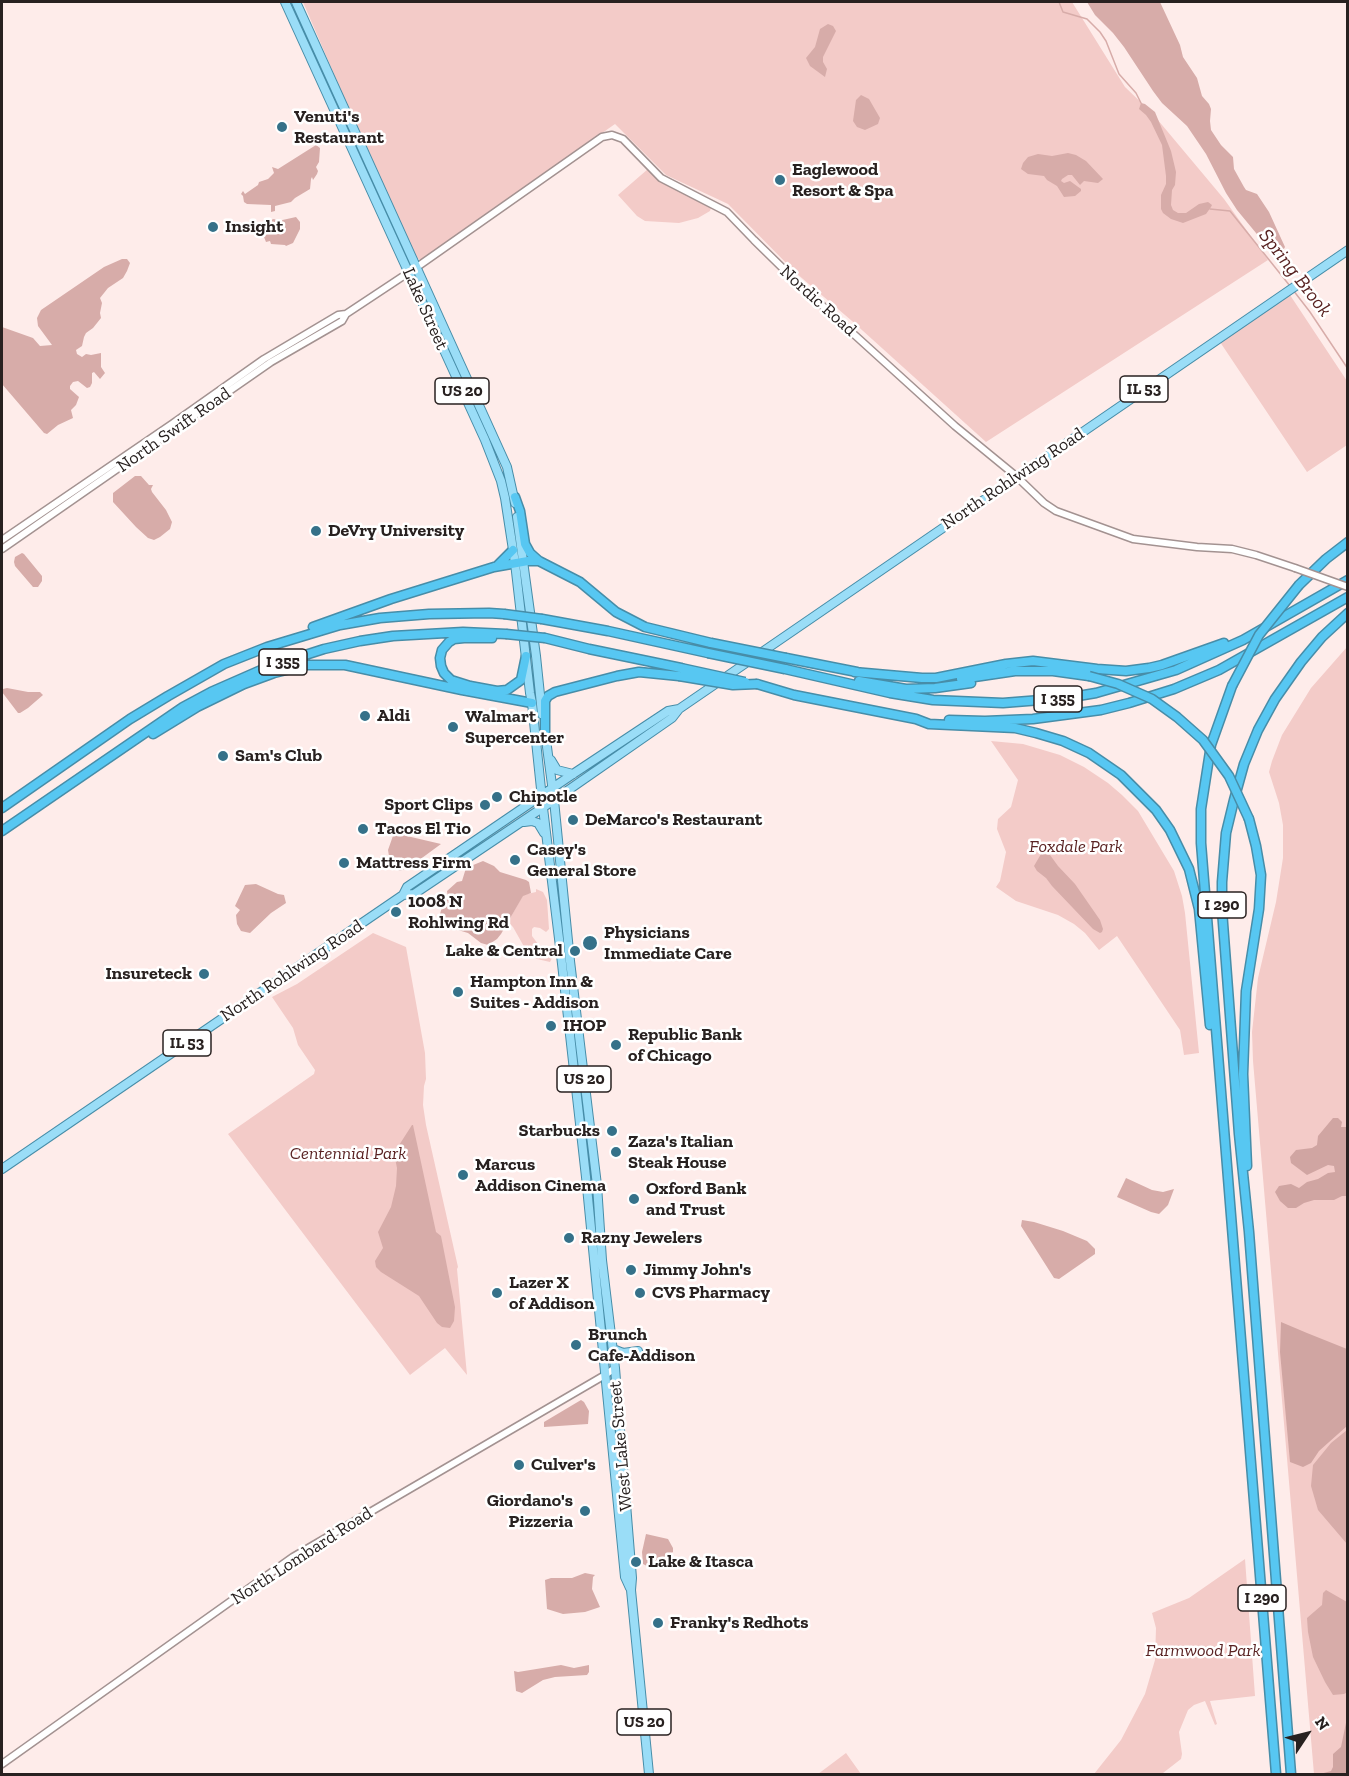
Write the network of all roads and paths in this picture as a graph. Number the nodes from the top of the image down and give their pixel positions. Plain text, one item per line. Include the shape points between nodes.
1 (285, 2) edge
2 (296, 2) edge
3 (615, 135) joint
4 (1347, 250) edge
5 (417, 267) junction
6 (408, 273) junction
7 (346, 314) junction
8 (1016, 476) junction
9 (515, 497) junction
10 (2, 540) edge
11 (1347, 542) edge
12 (2, 549) edge
13 (513, 550) junction
14 (539, 561) junction
15 (519, 563) junction
16 (494, 567) junction
17 (1347, 580) edge
18 (1347, 587) edge
19 (1347, 597) edge
20 (1347, 613) edge
21 (1277, 621) junction
22 (506, 636) junction
23 (526, 656) junction
24 (236, 659) junction
25 (680, 672) junction
26 (854, 672) junction
27 (1030, 672) junction
28 (826, 680) junction
29 (538, 683) junction
30 (532, 703) junction
31 (679, 709) junction
32 (916, 719) junction
33 (545, 736) junction
34 (548, 751) junction
35 (86, 774) junction
36 (573, 774) junction
37 (552, 789) junction
38 (542, 796) junction
39 (554, 800) junction
40 (2, 808) edge
41 (543, 808) junction
42 (519, 824) junction
43 (2, 831) edge
44 (548, 840) junction
45 (404, 895) junction
46 (1225, 1153) junction
47 (2, 1169) edge
48 (1249, 1232) junction
49 (613, 1349) junction
50 (638, 1351) dead end
51 (615, 1368) junction
52 (605, 1375) junction
53 (631, 1590) junction
54 (2, 1764) edge
55 (649, 1774) edge
56 (1276, 1774) edge
57 (1292, 1774) edge

1 - 6 main road, Lake Street / US 20
2 - 5 main road, Lake Street / US 20
3 - 5 street, North Swift Road via 602,137
3 - 8 street, Nordic Road via 661,178 727,212 804,289
4 - 8 main road, North Rohlwing Road / IL 53
5 - 6 street, North Swift Road
5 - 9 main road, Lake Street / US 20 via 507,467
6 - 7 street, North Swift Road
6 - 13 main road, Lake Street / US 20 via 497,468
7 - 10 street, North Swift Road via 264,359
7 - 12 street, North Swift Road via 342,321 271,362
8 - 18 street, Nordic Road, bridge via 1056,511 1133,539 1232,549
8 - 31 main road, North Rohlwing Road / IL 53
9 - 14 highway via 525,544
9 - 15 main road, Lake Street / US 20
11 - 46 highway, I 290, bridge via 1299,585 1259,635 1232,686 1211,745 1201,809 1201,843
13 - 15 main road, Lake Street / US 20
13 - 16 highway
14 - 15 highway
14 - 26 highway, bridge via 580,582 616,612 645,627
15 - 16 highway
15 - 23 main road, Lake Street / US 20
15 - 29 main road, Lake Street / US 20
16 - 24 highway via 267,642
17 - 21 highway, I 355
19 - 32 highway, I 355 via 1233,663 1192,682 1128,703 1014,721
20 - 48 highway, I 290 via 1312,648 1275,699 1244,764 1226,833 1221,910
21 - 26 highway via 1215,647 1140,670 1033,661 936,678
21 - 28 highway, I 355 via 1176,670 1066,698 1003,703 933,700
22 - 23 highway via 454,639 441,654 442,670 451,680 502,691 521,680
22 - 25 highway, I 355, bridge via 568,644
22 - 35 highway, I 355 via 463,632 404,635 324,649 268,667 183,707
23 - 30 main road, Lake Street / US 20
24 - 28 highway, I 355, bridge via 280,642 380,618 504,614 608,631
24 - 40 highway, I 355 via 130,719
25 - 32 highway, I 355, bridge via 733,685 759,684 794,695
25 - 33 highway via 639,672 555,692 545,701
26 - 27 highway via 915,683
27 - 28 highway via 952,687 918,689 847,679
27 - 48 highway, bridge via 1089,675 1152,699 1203,740 1229,776 1249,819 1261,875 1245,1003 1243,1074
29 - 30 main road
29 - 33 main road, Lake Street / US 20
30 - 35 highway via 345,665 307,665 274,673 214,698
30 - 38 main road, Lake Street / US 20
31 - 36 main road, North Rohlwing Road / IL 53 via 668,711
31 - 39 main road, North Rohlwing Road / IL 53 via 672,718
32 - 46 highway via 928,724 1036,732 1063,741 1121,774 1156,810 1181,851 1195,888
33 - 34 main road, Lake Street / US 20
34 - 36 main road via 557,770
34 - 37 main road, Lake Street / US 20
35 - 43 highway, I 355
36 - 37 main road, North Rohlwing Road / IL 53
37 - 38 main road, North Rohlwing Road / IL 53
37 - 39 main road, Lake Street / US 20
38 - 41 main road, Lake Street / US 20
38 - 45 main road, North Rohlwing Road / IL 53 via 407,887
39 - 41 main road, North Rohlwing Road / IL 53
39 - 49 main road, West Lake Street / US 20
41 - 42 main road, North Rohlwing Road / IL 53
41 - 44 main road, West Lake Street / US 20
42 - 44 main road via 538,822
42 - 45 main road, North Rohlwing Road / IL 53 via 414,894
44 - 52 main road, West Lake Street / US 20
45 - 47 main road, North Rohlwing Road / IL 53
46 - 56 highway, I 290
48 - 57 highway, I 290
49 - 50 main road via 622,1353
49 - 51 main road, West Lake Street / US 20
51 - 52 street, North Lombard Road
51 - 53 main road, West Lake Street / US 20
52 - 53 main road, West Lake Street / US 20 via 625,1577
52 - 54 street, North Lombard Road via 293,1557
53 - 55 main road, West Lake Street / US 20

